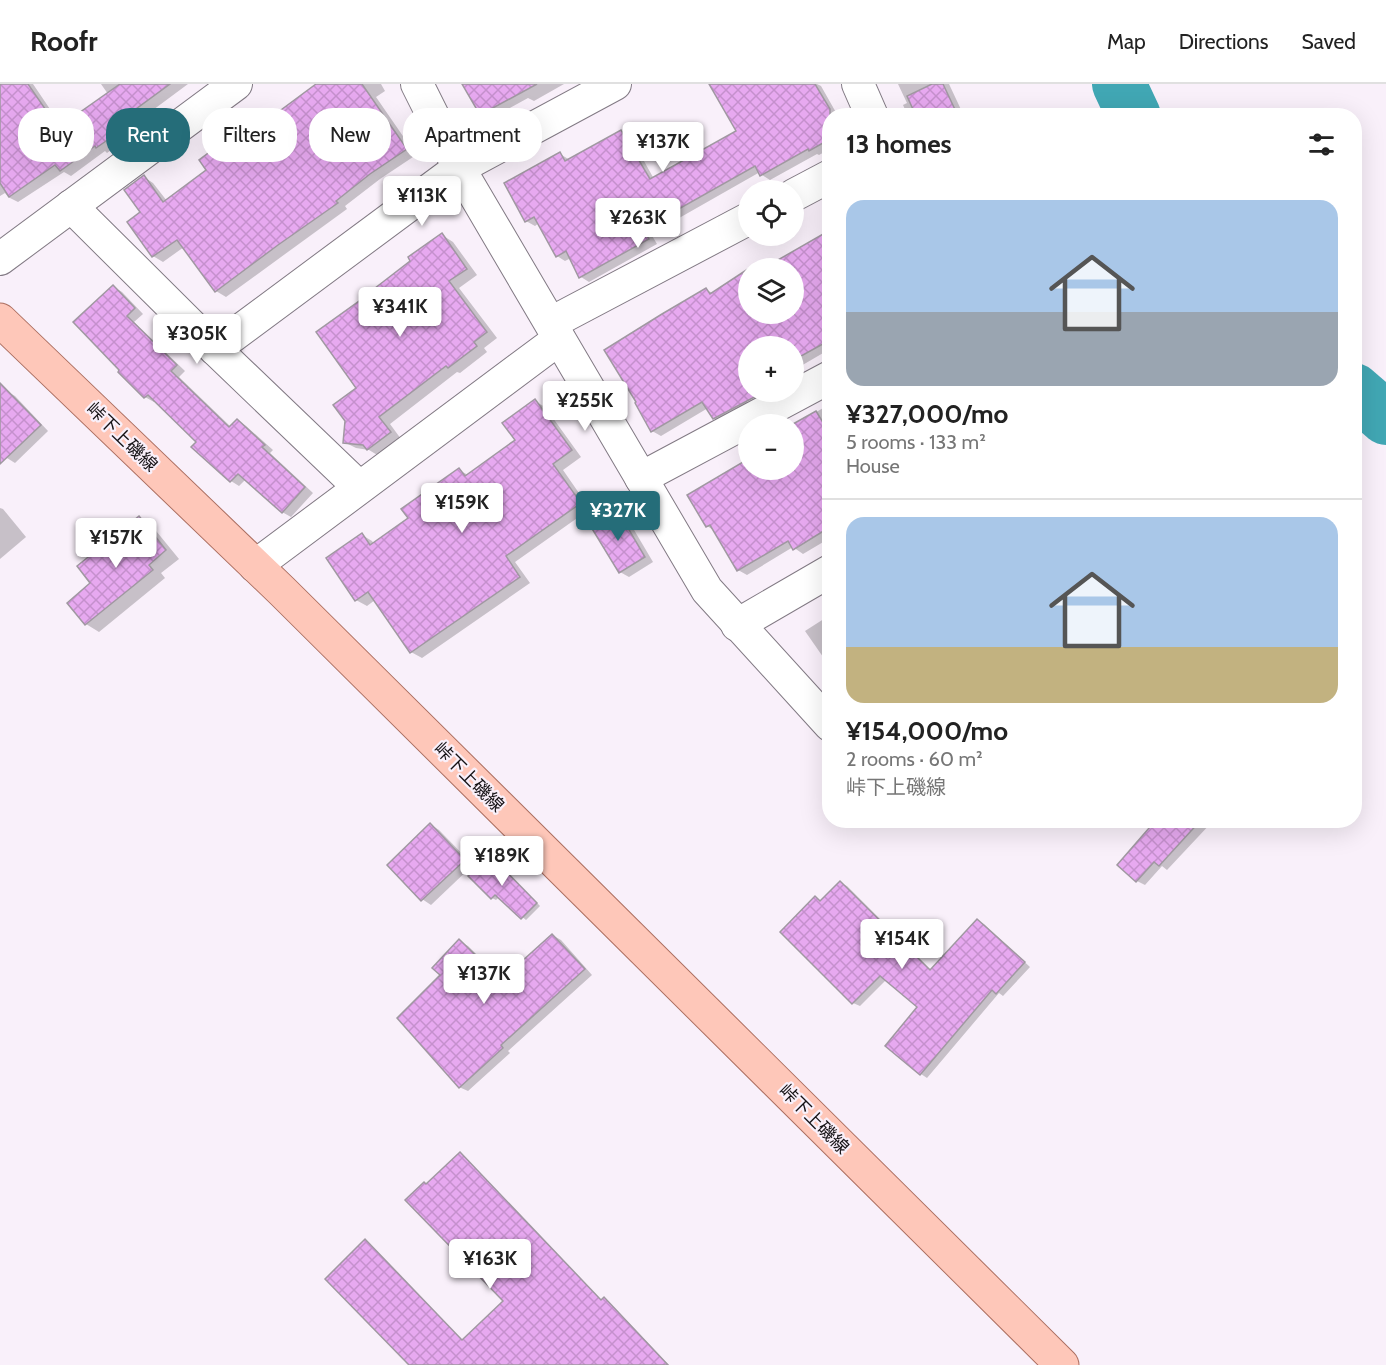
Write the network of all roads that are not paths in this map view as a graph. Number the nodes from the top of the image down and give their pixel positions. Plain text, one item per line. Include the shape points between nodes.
1 (236, 84) edge
2 (417, 84) edge
3 (615, 84) edge
4 (858, 84) edge
5 (868, 108) edge
6 (459, 168) junction
7 (822, 180) edge
8 (804, 190) edge
9 (71, 206) junction
10 (738, 225) edge
11 (0, 259) edge
12 (0, 320) edge
13 (555, 331) junction
14 (215, 349) junction
15 (822, 381) edge
16 (641, 478) junction
17 (359, 487) junction
18 (255, 566) junction
19 (822, 576) edge
20 (737, 625) junction
21 (822, 711) edge
22 (1062, 1365) edge

1 - 9 street
2 - 6 street
3 - 6 street
4 - 5 street
6 - 13 street
6 - 14 street
7 - 8 street
9 - 11 street
9 - 14 street
10 - 13 street
12 - 18 main road, 峠下上磯線
13 - 16 street
13 - 17 street
14 - 17 street
15 - 16 street
16 - 20 street via 707,590
17 - 18 street
18 - 22 main road, 峠下上磯線
19 - 20 street
20 - 21 street

